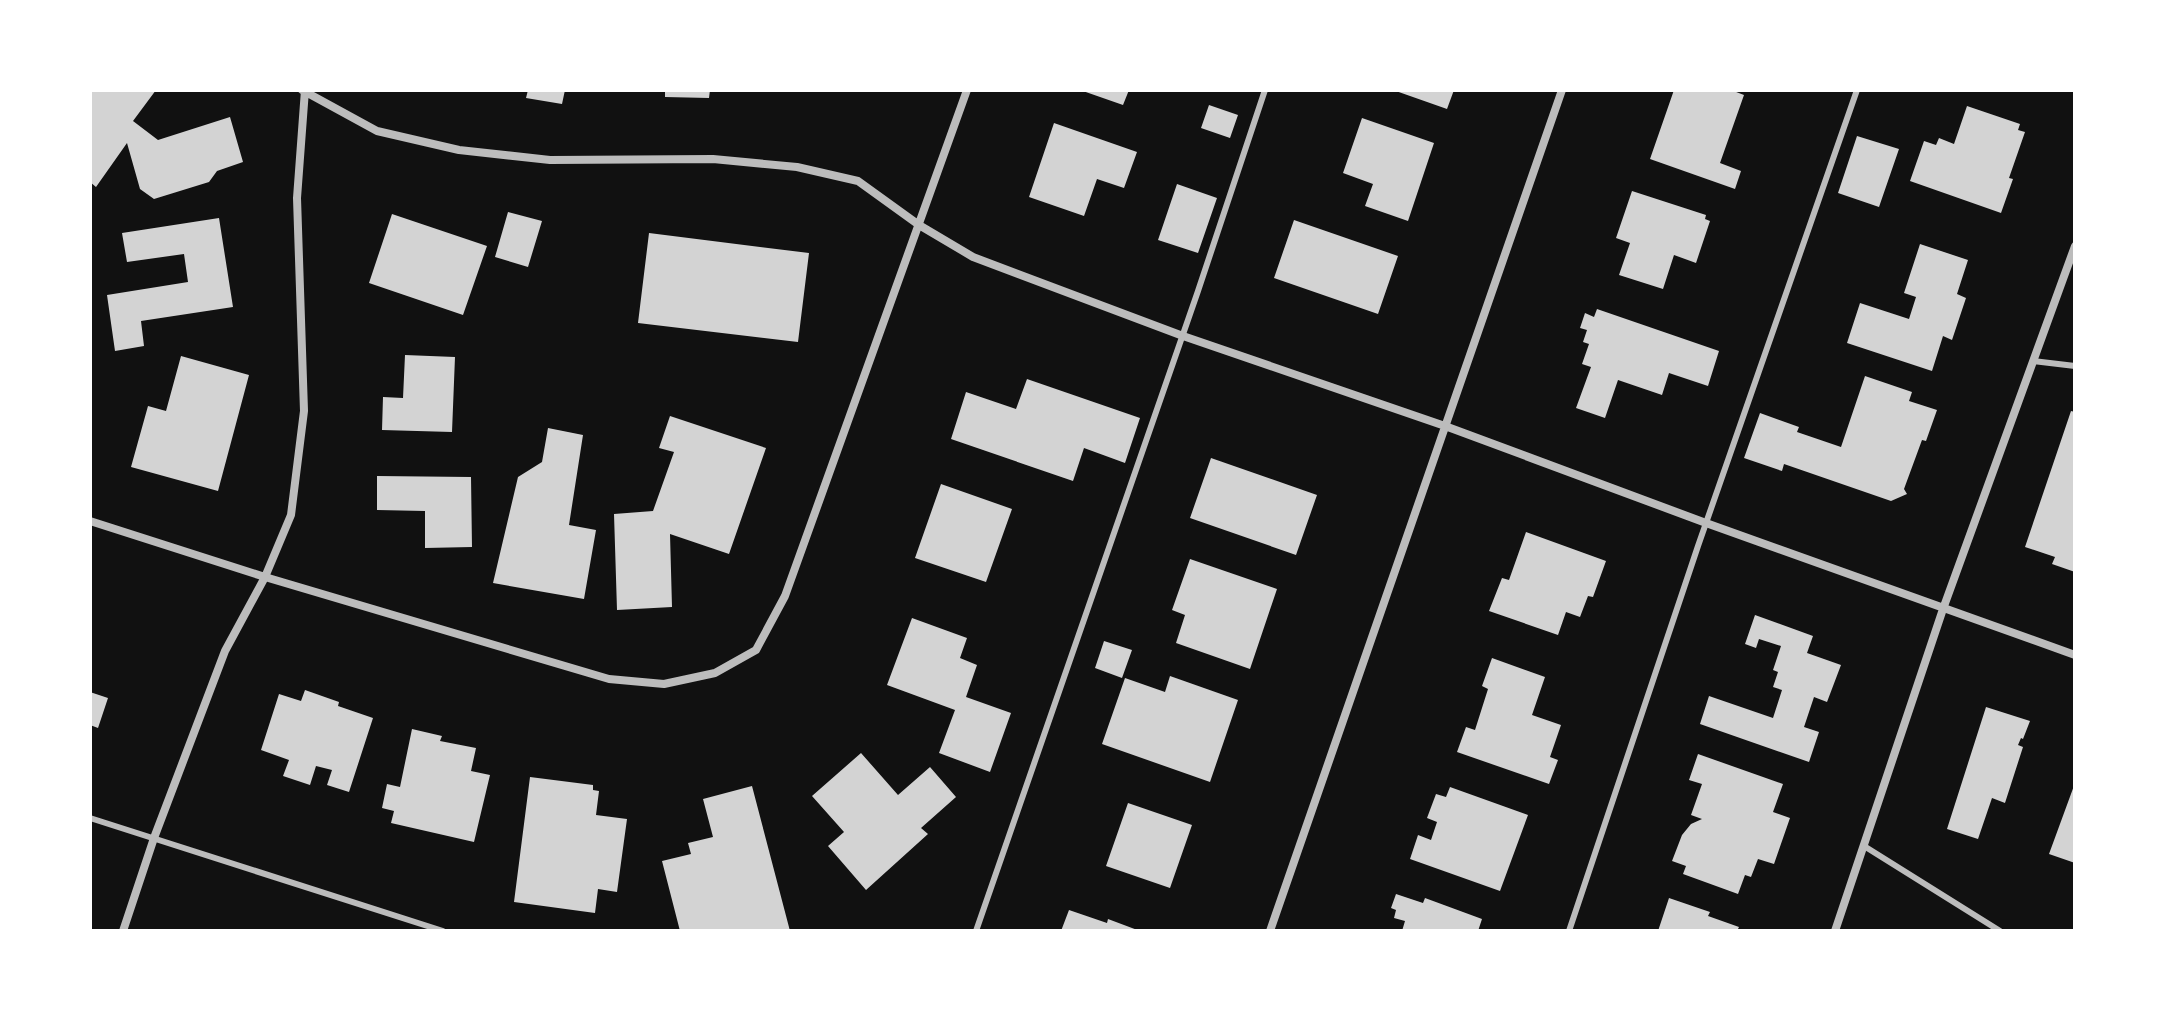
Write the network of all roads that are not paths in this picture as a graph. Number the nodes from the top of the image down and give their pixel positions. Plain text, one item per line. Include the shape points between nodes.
1 (967, 90) edge
2 (1265, 90) edge
3 (1562, 90) edge
4 (1857, 90) edge
5 (304, 91) edge
6 (919, 225) junction
7 (2075, 246) edge
8 (1183, 336) junction
9 (2033, 361) junction
10 (2075, 366) edge
11 (1445, 426) junction
12 (90, 521) edge
13 (1706, 523) junction
14 (265, 577) junction
15 (1943, 609) junction
16 (2075, 655) edge
17 (90, 818) edge
18 (154, 838) junction
19 (1864, 846) junction
20 (123, 931) edge
21 (443, 931) edge
22 (976, 931) edge
23 (1270, 931) edge
24 (1569, 931) edge
25 (1835, 931) edge
26 (2000, 931) edge

1 - 6 street
2 - 8 lane
3 - 11 street
4 - 13 lane
5 - 6 street via 377,131 459,150 550,160 713,159 797,167 858,181
5 - 14 street via 297,198 304,411 291,515
6 - 8 street via 973,257
6 - 14 street via 785,596 756,650 715,673 664,684 609,679
7 - 9 street
8 - 11 street
8 - 22 lane
9 - 10 lane
9 - 15 street
11 - 13 street
11 - 23 street
12 - 14 street
13 - 15 street
13 - 24 lane
14 - 18 street via 225,651
15 - 16 street
15 - 19 street
17 - 18 lane
18 - 20 street
18 - 21 lane
19 - 25 street
19 - 26 lane

